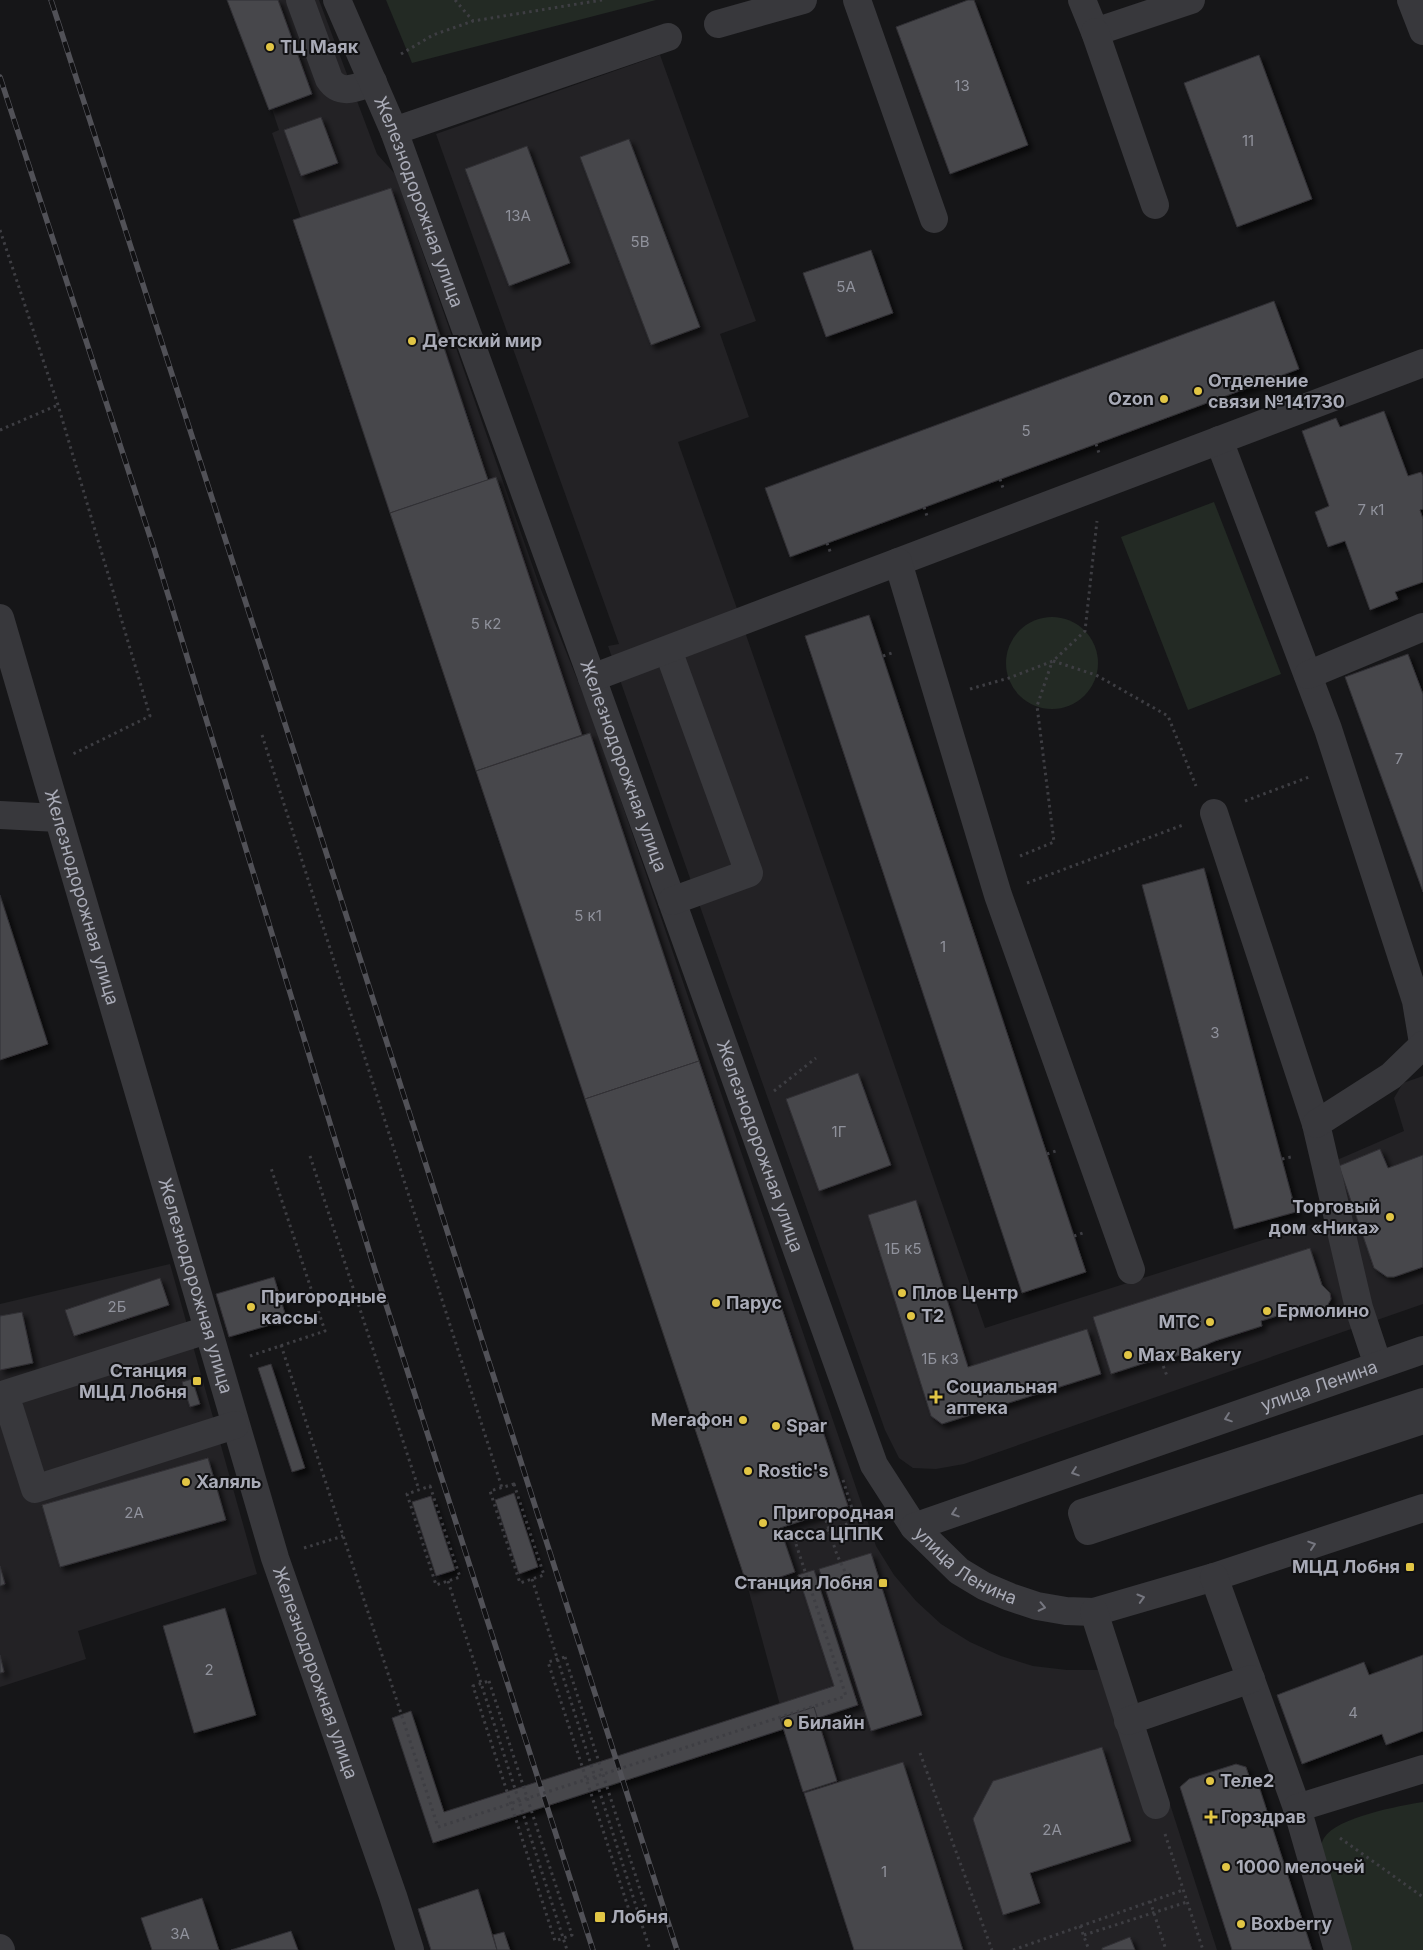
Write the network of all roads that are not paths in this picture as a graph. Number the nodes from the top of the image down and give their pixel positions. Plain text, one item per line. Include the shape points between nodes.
1 (300, 0) edge
2 (337, 0) edge
3 (803, 0) edge
4 (857, 0) edge
5 (1082, 0) edge
6 (1191, 0) edge
7 (1411, 0) edge
8 (718, 24) dead end
9 (1423, 31) edge
10 (1095, 32) junction
11 (668, 38) dead end
12 (373, 82) junction
13 (394, 131) junction
14 (1155, 205) dead end
15 (934, 219) dead end
16 (1423, 362) edge
17 (1219, 440) junction
18 (898, 562) junction
19 (0, 618) edge
20 (1423, 627) edge
21 (668, 650) junction
22 (1308, 675) junction
23 (592, 678) junction
24 (1211, 814) road end
25 (0, 815) edge
26 (58, 818) junction
27 (672, 901) junction
28 (1423, 1044) edge
29 (1316, 1124) junction
30 (1131, 1270) dead end
31 (207, 1330) junction
32 (1423, 1350) edge
33 (1378, 1365) junction
34 (1423, 1402) edge
35 (1423, 1420) edge
36 (235, 1425) junction
37 (1423, 1508) edge
38 (914, 1527) junction
39 (1214, 1577) junction
40 (1094, 1612) junction
41 (1251, 1679) junction
42 (1128, 1721) junction
43 (1423, 1769) edge
44 (1156, 1805) road end
45 (1297, 1808) junction
46 (410, 1950) edge
47 (1338, 1950) edge

1 - 12 street via 334,87 341,90 358,88
2 - 12 street, Железнодорожная улица
3 - 8 street
4 - 15 street
5 - 10 street
6 - 10 street
7 - 9 street
10 - 14 street
11 - 13 street
12 - 13 street, Железнодорожная улица
13 - 23 street, Железнодорожная улица
16 - 17 street
17 - 18 street
17 - 22 street
18 - 21 street
18 - 30 street via 998,894
19 - 26 street, Железнодорожная улица
20 - 22 street
21 - 23 street
21 - 27 street via 749,873
22 - 28 street via 1416,1001
23 - 27 street, Железнодорожная улица
24 - 29 street
25 - 26 street
26 - 31 street, Железнодорожная улица
27 - 38 street, Железнодорожная улица via 874,1465
28 - 29 street via 1391,1076
29 - 33 street via 1359,1308
31 - 36 street, Железнодорожная улица
31 - 36 street via 5,1394 35,1489
32 - 33 street, улица Ленина
33 -> 38 street, улица Ленина
34 - 35 street via 1082,1513 1088,1531
36 - 46 street, Железнодорожная улица via 275,1558
39 -> 37 street, улица Ленина
38 -> 40 street, улица Ленина via 959,1571 984,1586 1038,1606
40 -> 39 street, улица Ленина
39 - 41 street
40 - 42 street
41 - 42 street
41 - 45 street
42 - 44 street
43 - 45 street
45 - 47 street

